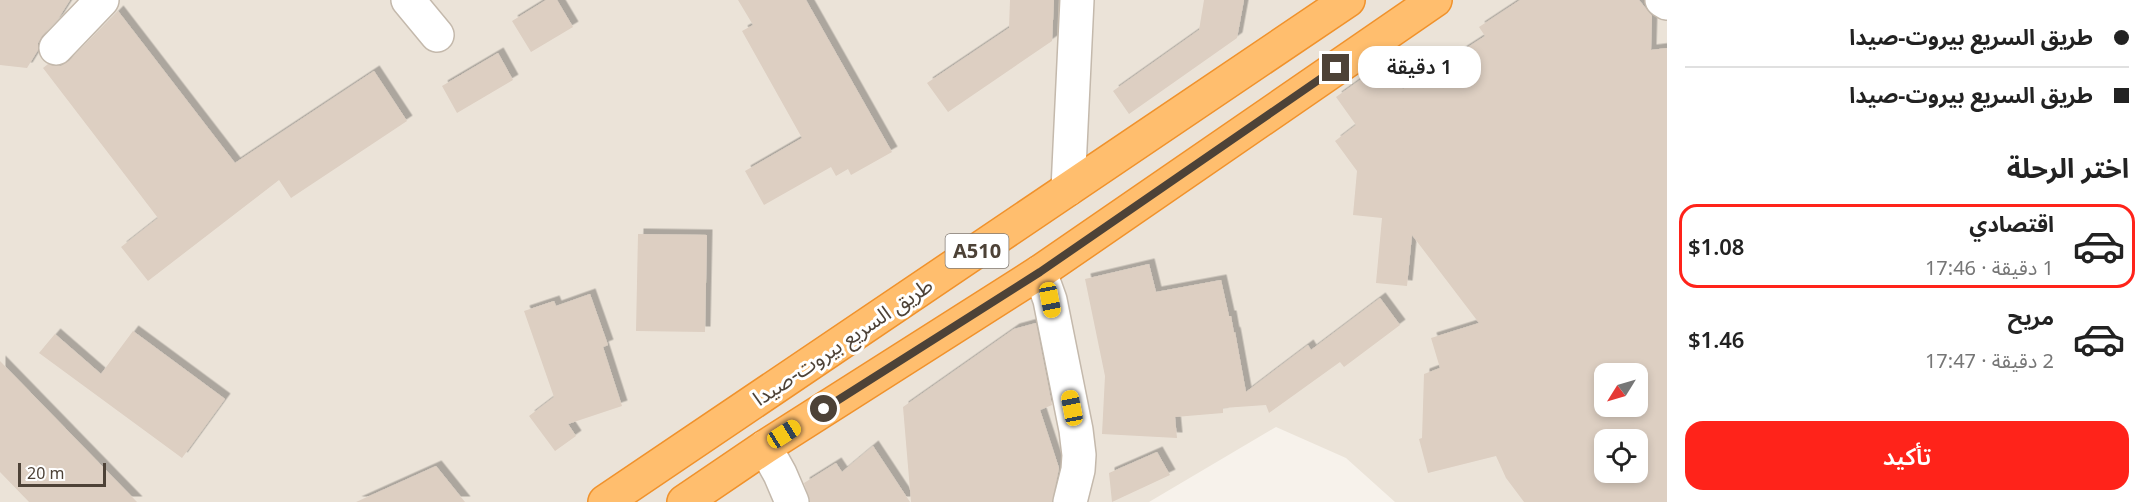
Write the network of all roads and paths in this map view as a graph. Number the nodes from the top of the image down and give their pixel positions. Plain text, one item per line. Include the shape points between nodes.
1 (102, 0) edge
2 (408, 0) edge
3 (1077, 0) edge
4 (1348, 0) edge
5 (1435, 0) edge
6 (1662, 0) edge
7 (1667, 3) edge
8 (437, 35) dead end
9 (56, 48) dead end
10 (1068, 189) junction
11 (1040, 272) junction
12 (765, 447) junction
13 (605, 502) edge
14 (684, 502) edge
15 (792, 502) edge
16 (1070, 502) edge

1 - 9 street
2 - 8 street
3 - 10 street
4 - 10 highway, طريق السريع بيروت-صيدا / A510
5 - 11 highway, طريق السريع بيروت-صيدا / A510
6 - 7 street
10 - 13 highway, طريق السريع بيروت-صيدا / A510
11 - 12 highway, طريق السريع بيروت-صيدا / A510
11 - 16 street via 1050,300 1076,430 1078,462
12 - 14 highway, طريق السريع بيروت-صيدا / A510
12 - 15 street

